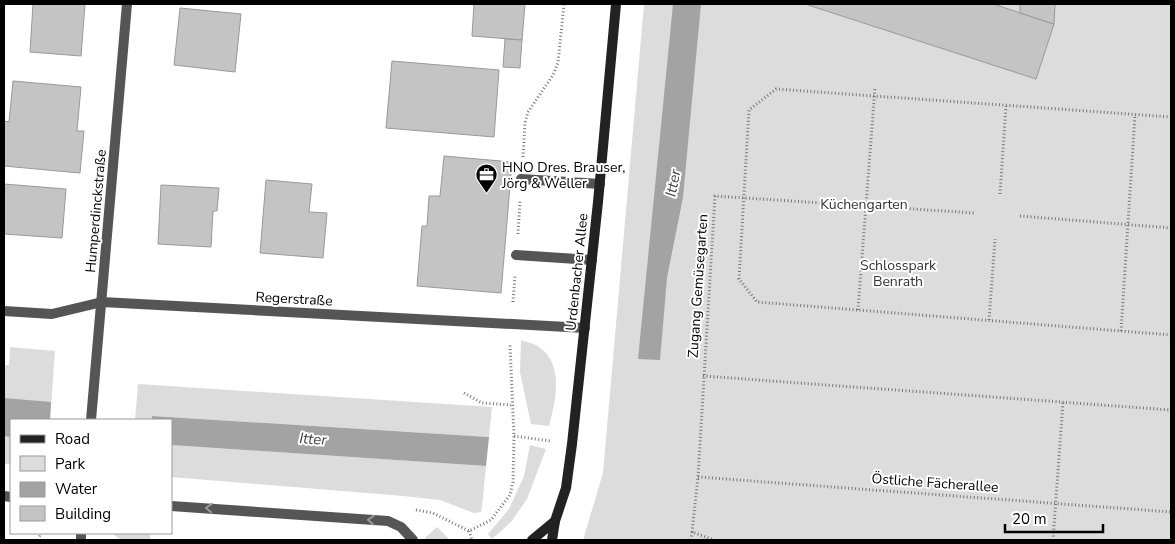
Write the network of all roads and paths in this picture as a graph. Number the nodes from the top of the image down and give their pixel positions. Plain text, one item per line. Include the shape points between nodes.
1 (127, 4) edge
2 (616, 4) edge
3 (875, 87) dead end
4 (874, 97) junction
5 (1006, 106) junction
6 (1135, 114) junction
7 (1171, 117) edge
8 (521, 179) dead end
9 (600, 184) junction
10 (1000, 194) dead end
11 (744, 197) junction
12 (866, 206) junction
13 (974, 213) dead end
14 (1020, 216) dead end
15 (1128, 224) junction
16 (1171, 228) edge
17 (995, 239) dead end
18 (516, 255) dead end
19 (592, 260) junction
20 (102, 302) junction
21 (858, 310) junction
22 (4, 311) edge
23 (989, 320) junction
24 (585, 328) junction
25 (1121, 331) junction
26 (1171, 335) edge
27 (510, 339) dead end
28 (703, 376) junction
29 (464, 393) dead end
30 (1064, 402) junction
31 (511, 405) junction
32 (1171, 410) edge
33 (91, 419) edge
34 (514, 436) junction
35 (546, 440) dead end
36 (698, 477) junction
37 (1056, 503) junction
38 (172, 506) edge
39 (1171, 512) edge
40 (555, 521) junction
41 (692, 532) junction
42 (413, 540) edge
43 (472, 540) edge
44 (532, 540) edge
45 (552, 540) edge
46 (692, 540) edge
47 (714, 540) edge
48 (1053, 540) edge

1 - 20 street, Humperdinckstraße
2 - 9 main road, Urdenbacher Allee
3 - 4 path
4 - 5 path
4 - 11 path via 776,89 748,110
4 - 12 path
5 - 6 path
5 - 10 path
6 - 7 path
6 - 15 path
8 - 9 street
9 - 19 main road, Urdenbacher Allee
11 - 12 path
11 - 21 path via 739,278 757,302
11 - 28 path, Zugang Gemüsegarten via 715,196
12 - 13 path
12 - 21 path
14 - 15 path
15 - 16 path
15 - 25 path
17 - 23 path
18 - 19 street
19 - 24 main road, Urdenbacher Allee
20 - 22 street, Regerstraße via 52,314
20 - 24 street, Regerstraße
20 - 33 street, Humperdinckstraße
21 - 23 path
23 - 25 path
24 - 40 main road, Urdenbacher Allee via 566,488
25 - 26 path
27 - 31 path
28 - 30 path
28 - 36 path
29 - 31 path via 482,403
30 - 32 path
30 - 37 path
31 - 34 path
34 - 35 path
34 - 43 path via 510,495 491,520 469,531
36 - 37 path, Östliche Fächerallee
36 - 41 path
37 - 39 path, Östliche Fächerallee
37 - 48 path
42 -> 38 street via 401,526 388,521
40 - 44 main road
40 - 45 main road, Urdenbacher Allee
41 - 46 path
41 - 47 path

